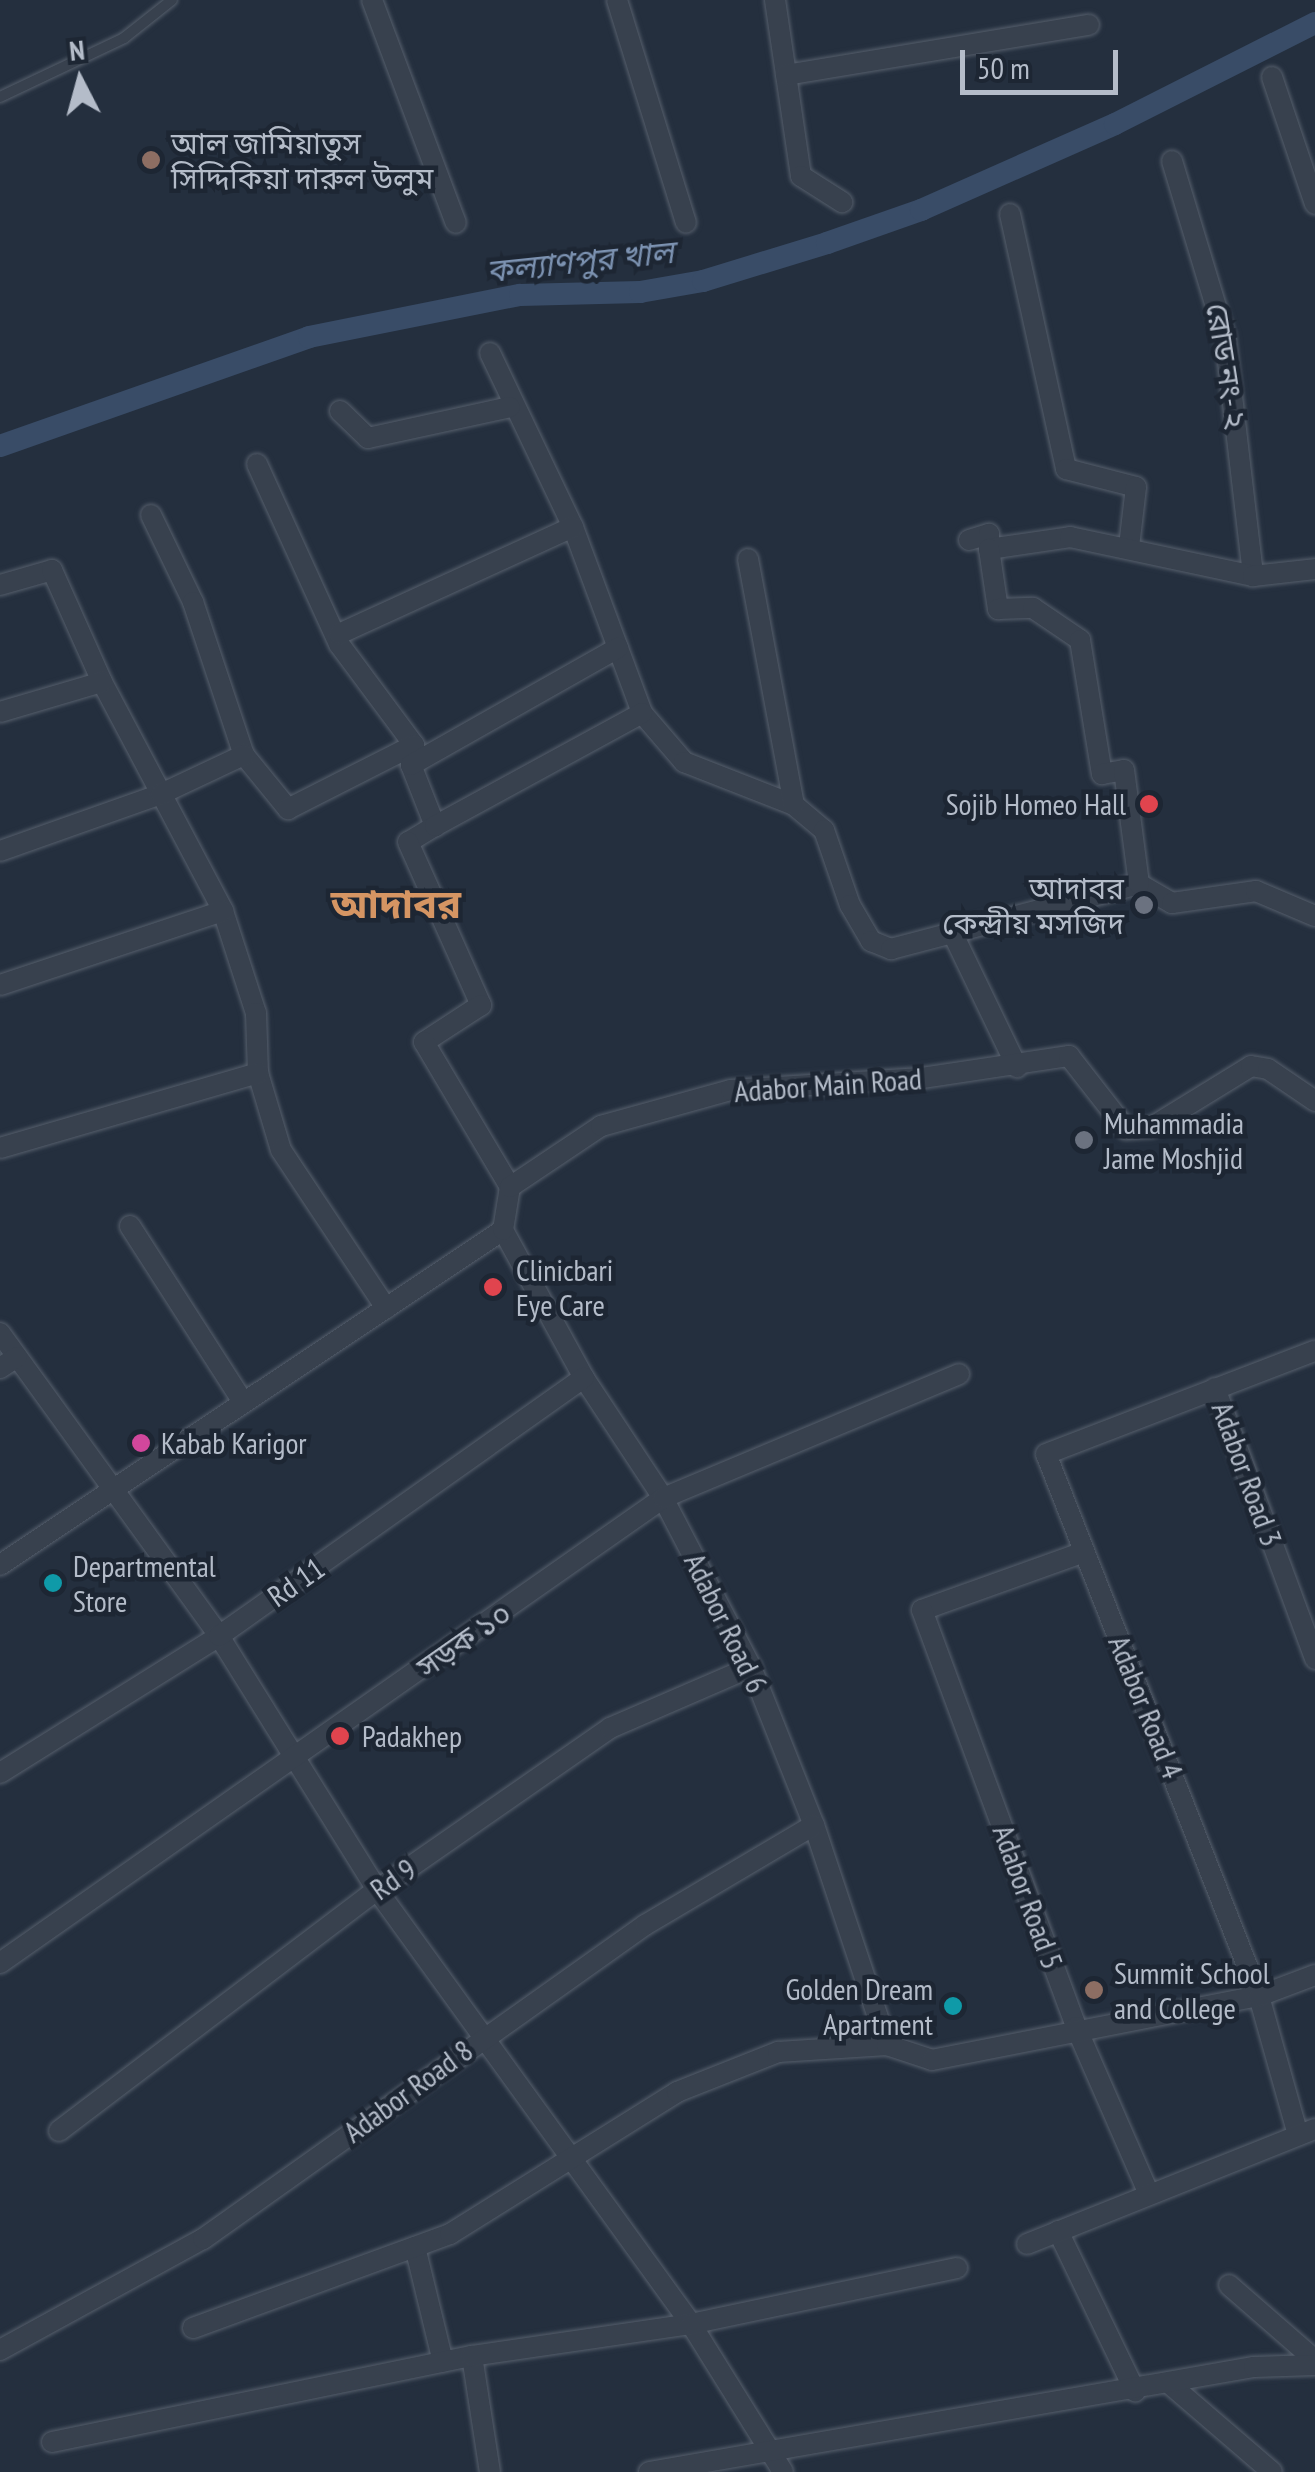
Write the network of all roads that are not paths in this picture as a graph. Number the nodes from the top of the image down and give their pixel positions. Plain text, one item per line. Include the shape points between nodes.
1 (172, 0) edge
2 (372, 0) edge
3 (617, 0) edge
4 (775, 0) edge
5 (1088, 25) dead end
6 (786, 75) junction
7 (1272, 77) dead end
8 (0, 97) edge
9 (1172, 161) dead end
10 (842, 202) dead end
11 (1315, 204) edge
12 (1010, 214) dead end
13 (456, 223) dead end
14 (686, 223) dead end
15 (490, 353) dead end
16 (510, 407) junction
17 (340, 410) dead end
18 (257, 464) dead end
19 (151, 515) dead end
20 (573, 526) junction
21 (969, 540) dead end
22 (1129, 548) junction
23 (989, 550) junction
24 (748, 559) dead end
25 (1315, 569) edge
26 (1253, 576) junction
27 (0, 585) edge
28 (338, 634) junction
29 (618, 648) junction
30 (102, 682) junction
31 (0, 712) edge
32 (642, 713) junction
33 (244, 755) junction
34 (413, 755) junction
35 (161, 794) junction
36 (794, 805) junction
37 (435, 826) junction
38 (0, 851) edge
39 (1139, 884) junction
40 (223, 911) junction
41 (1315, 916) edge
42 (953, 934) junction
43 (0, 985) edge
44 (1017, 1067) junction
45 (258, 1073) junction
46 (1315, 1101) edge
47 (0, 1148) edge
48 (510, 1187) junction
49 (130, 1226) dead end
50 (504, 1230) junction
51 (386, 1308) junction
52 (0, 1333) edge
53 (1315, 1351) edge
54 (8, 1363) edge
55 (959, 1374) dead end
56 (584, 1378) junction
57 (1215, 1388) junction
58 (243, 1402) junction
59 (112, 1488) junction
60 (664, 1498) junction
61 (1084, 1552) junction
62 (0, 1564) edge
63 (219, 1636) junction
64 (1315, 1659) edge
65 (751, 1667) junction
66 (293, 1762) junction
67 (0, 1773) edge
68 (814, 1825) junction
69 (377, 1890) junction
70 (0, 1963) edge
71 (1315, 1975) edge
72 (1259, 1996) junction
73 (1076, 2028) junction
74 (484, 2036) junction
75 (887, 2045) junction
76 (59, 2131) dead end
77 (1306, 2132) edge
78 (570, 2157) junction
79 (1148, 2192) junction
80 (1058, 2231) junction
81 (1028, 2244) dead end
82 (415, 2248) junction
83 (957, 2268) dead end
84 (1229, 2285) dead end
85 (690, 2324) junction
86 (193, 2328) dead end
87 (0, 2350) edge
88 (472, 2356) junction
89 (443, 2362) junction
90 (1315, 2363) edge
91 (1171, 2385) junction
92 (1135, 2391) junction
93 (52, 2442) dead end
94 (770, 2452) junction
95 (490, 2472) edge
96 (649, 2472) edge
97 (783, 2472) edge
98 (1272, 2472) edge

1 - 8 lane via 124,38
2 - 13 street
3 - 14 street
4 - 6 street
5 - 6 street
6 - 10 street via 801,176
7 - 11 street
9 - 26 street, রোড নং- ২ via 1225,336
12 - 22 street via 1066,469 1136,488
15 - 16 street
16 - 17 street via 368,438
16 - 20 street via 537,444
18 - 28 street
19 - 33 street via 193,602
20 - 28 street
20 - 29 street
21 - 23 street via 988,534
22 - 23 street via 1070,537
22 - 26 street
23 - 39 street via 998,609 1033,608 1080,640 1102,774 1124,770
24 - 36 street
25 - 26 street
27 - 30 street via 52,570
28 - 34 street
29 - 32 street
29 - 34 street
30 - 31 street
30 - 35 street
32 - 36 street via 684,762
32 - 37 street
33 - 34 street via 288,809
33 - 35 street
34 - 37 street
35 - 38 street
35 - 40 street
36 - 42 street via 824,830 850,905 871,940 891,949
37 - 48 street via 408,842 482,1006 424,1042
39 - 41 street via 1172,903 1256,891
39 - 42 street
40 - 43 street
40 - 45 street via 256,1013
42 - 44 street
44 - 46 street, Adabor Main Road via 1069,1056 1119,1121 1138,1130 1198,1103 1251,1066 1268,1069
44 - 48 street, Adabor Main Road via 731,1090 601,1126
45 - 47 street
45 - 51 street via 282,1150
48 - 50 street
49 - 58 street
50 - 51 street
50 - 56 street, Adabor Road 6
51 - 58 street
52 - 54 street
53 - 57 street, Adabor Road 3
54 - 59 street
55 - 60 street, সড়ক ১০
56 - 60 street, Adabor Road 6
56 - 63 street, Rd 11
57 - 61 street, Adabor Road 4 via 1046,1454
57 - 64 street, Adabor Road 3
58 - 59 street
59 - 62 street
59 - 63 street
60 - 65 street, Adabor Road 6
60 - 66 street, সড়ক ১০
61 - 72 street, Adabor Road 4
61 - 73 street, Adabor Road 5 via 922,1610
63 - 66 street
63 - 67 street, Rd 11
65 - 68 street, Adabor Road 6
65 - 69 street, Rd 9 via 610,1728
66 - 69 street
66 - 70 street, সড়ক ১০
68 - 74 street, Adabor Road 8 via 644,1925
68 - 75 street, Adabor Road 6
69 - 74 street
69 - 76 street, Rd 9
71 - 72 street
72 - 73 street
72 - 77 street, Adabor Road 4
73 - 75 street via 932,2060
73 - 79 street, Adabor Road 5
74 - 78 street
74 - 87 street, Adabor Road 8 via 204,2239
75 - 78 street via 778,2052 677,2092
77 - 79 street
78 - 82 street via 450,2234
78 - 85 street
79 - 80 street
80 - 81 street
80 - 92 street
82 - 86 street
82 - 89 street
83 - 85 street
84 - 90 street
85 - 88 street
85 - 94 street
88 - 89 street
88 - 95 street
89 - 93 street
90 - 91 street via 1254,2367
91 - 92 street
91 - 98 street
92 - 94 street
94 - 96 street
94 - 97 street

